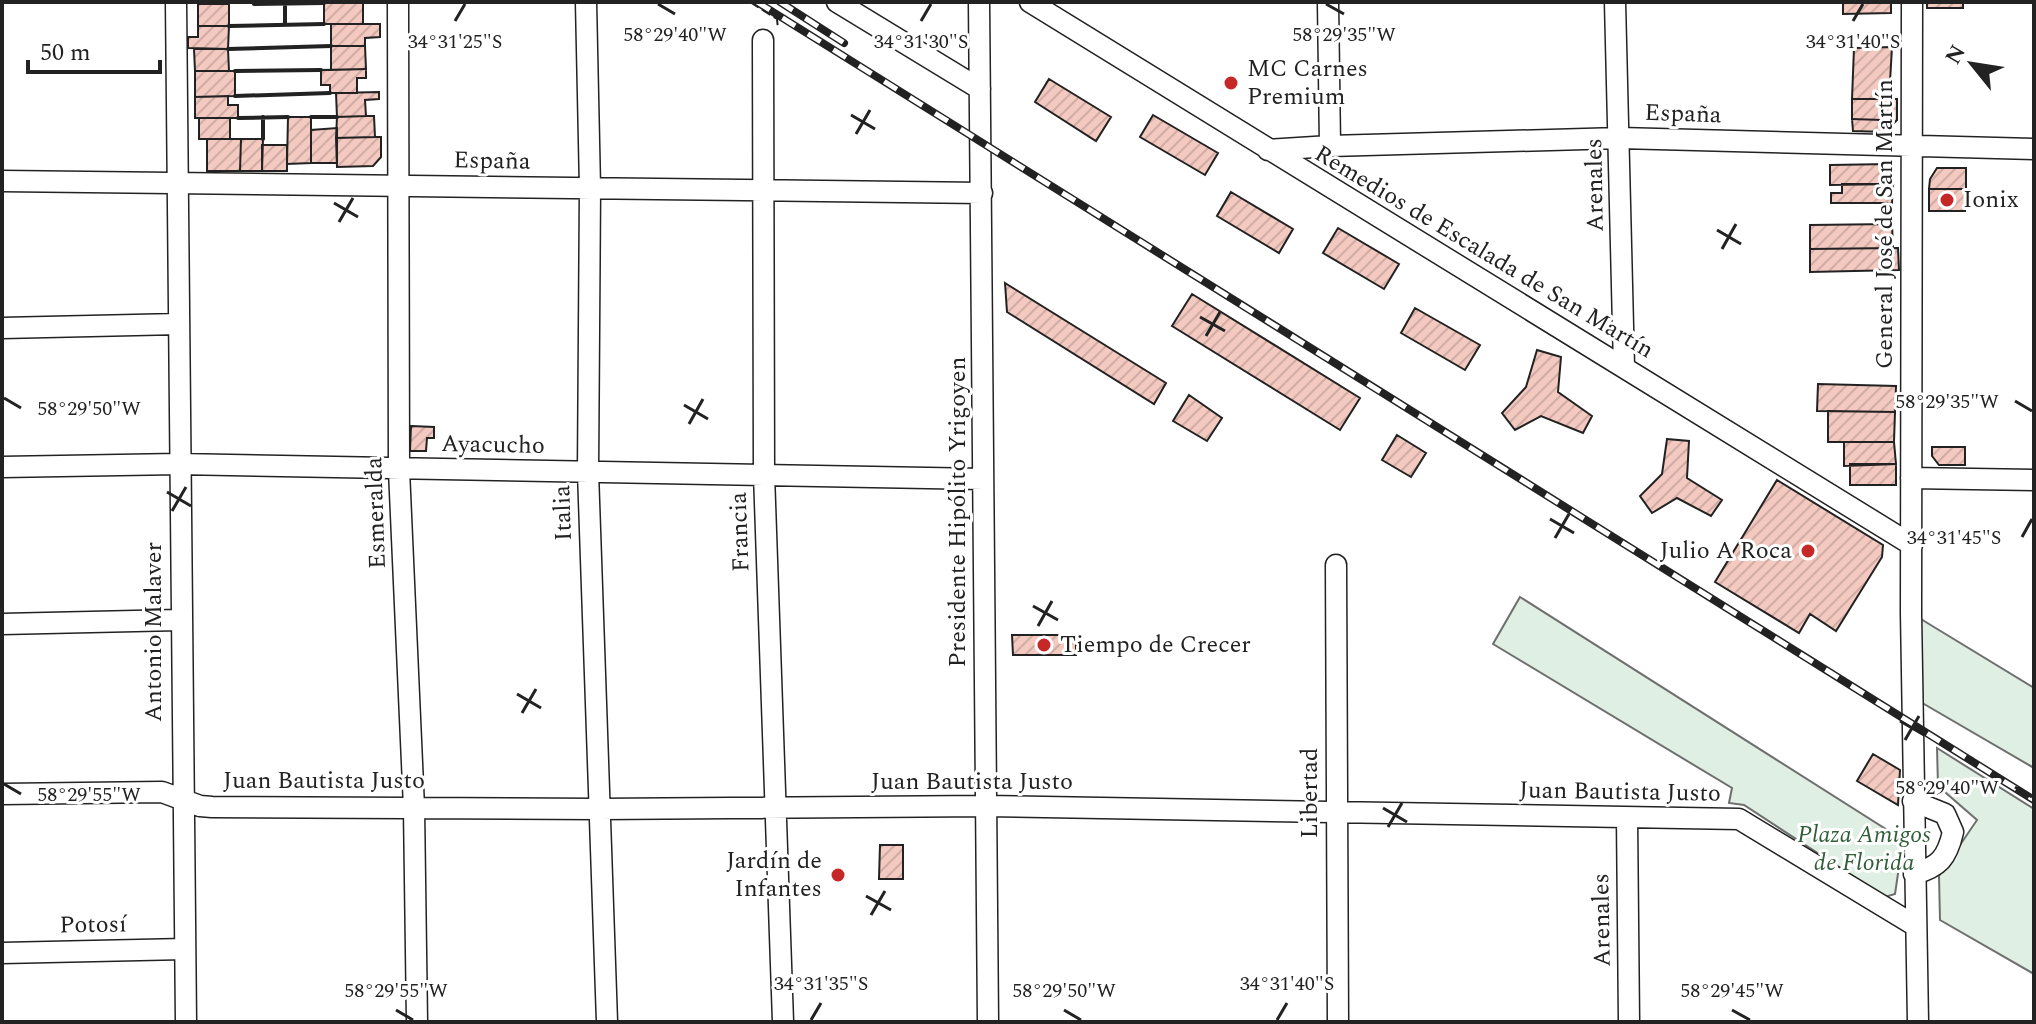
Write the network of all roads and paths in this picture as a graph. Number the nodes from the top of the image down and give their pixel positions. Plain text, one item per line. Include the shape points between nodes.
1 (176, 2) edge
2 (398, 2) edge
3 (586, 2) edge
4 (837, 2) edge
5 (979, 2) edge
6 (1030, 2) edge
7 (1328, 2) edge
8 (1615, 2) edge
9 (1912, 2) edge
10 (763, 40) dead end
11 (980, 89) junction
12 (1620, 138) junction
13 (1330, 146) junction
14 (1912, 147) junction
15 (2034, 149) edge
16 (1268, 150) junction
17 (2, 181) edge
18 (179, 181) junction
19 (401, 186) junction
20 (590, 188) junction
21 (765, 190) junction
22 (982, 193) junction
23 (179, 324) junction
24 (2, 328) edge
25 (1624, 367) junction
26 (178, 464) junction
27 (2, 467) edge
28 (399, 470) junction
29 (588, 472) junction
30 (764, 474) junction
31 (1911, 478) junction
32 (983, 479) junction
33 (2034, 480) edge
34 (1912, 545) junction
35 (1336, 565) dead end
36 (179, 620) junction
37 (2, 624) edge
38 (2, 794) edge
39 (181, 799) junction
40 (1913, 801) junction
41 (986, 806) junction
42 (414, 808) junction
43 (773, 808) junction
44 (599, 809) junction
45 (1336, 814) junction
46 (1627, 818) junction
47 (1914, 874) junction
48 (1914, 925) junction
49 (185, 949) junction
50 (2, 953) edge
51 (186, 1022) edge
52 (417, 1022) edge
53 (607, 1022) edge
54 (783, 1022) edge
55 (988, 1022) edge
56 (1338, 1022) edge
57 (1629, 1022) edge
58 (1918, 1022) edge

1 - 18 street, Antonio Malaver
2 - 19 street, Esmeralda
3 - 20 street, Italia
4 - 11 street
5 - 11 street, Presidente Hipólito Yrigoyen
6 - 16 street, Remedios de Escalada de San Martín
7 - 13 street
8 - 12 street, Arenales
9 - 14 street, General José de San Martín
10 - 21 street, Francia
11 - 22 street, Presidente Hipólito Yrigoyen
12 - 13 street, España
12 - 14 street, España
12 - 25 street, Arenales
13 - 16 street
14 - 15 street, España
14 - 31 street, General José de San Martín
16 - 25 street, Remedios de Escalada de San Martín
17 - 18 street, España
18 - 19 street, España
18 - 23 street, Antonio Malaver
19 - 20 street, España
19 - 28 street, Esmeralda
20 - 21 street, España
20 - 29 street, Italia
21 - 22 street, España
21 - 30 street, Francia
22 - 32 street, Presidente Hipólito Yrigoyen
23 - 24 street
23 - 26 street, Antonio Malaver
25 - 34 street, Remedios de Escalada de San Martín
26 - 27 street, Ayacucho
26 - 28 street, Ayacucho
26 - 36 street, Antonio Malaver
28 - 29 street, Ayacucho
28 - 42 street, Esmeralda
29 - 30 street, Ayacucho
29 - 44 street, Italia
30 - 32 street, Ayacucho
30 - 43 street, Francia
31 - 33 street
31 - 34 street, General José de San Martín
32 - 41 street, Presidente Hipólito Yrigoyen
34 - 40 street, General José de San Martín
35 - 45 street, Libertad
36 - 37 street
36 - 39 street, Antonio Malaver
38 - 39 street, Juan Bautista Justo via 162,792
39 - 42 street, Juan Bautista Justo via 200,806
39 - 49 street, Antonio Malaver
40 - 47 street, General José de San Martín
40 - 47 street via 1945,814 1953,832 1936,868
41 - 43 street, Juan Bautista Justo
41 - 45 street, Juan Bautista Justo
41 - 55 street, Presidente Hipólito Yrigoyen
42 - 44 street, Juan Bautista Justo
42 - 52 street, Esmeralda
43 - 44 street, Juan Bautista Justo
43 - 54 street, Francia
44 - 53 street, Italia
45 - 46 street, Juan Bautista Justo
45 - 56 street, Libertad
46 - 48 street, Juan Bautista Justo via 1739,819
46 - 57 street, Arenales
47 - 48 street, General José de San Martín
48 - 58 street, General José de San Martín
49 - 50 street, Potosí
49 - 51 street, Antonio Malaver

